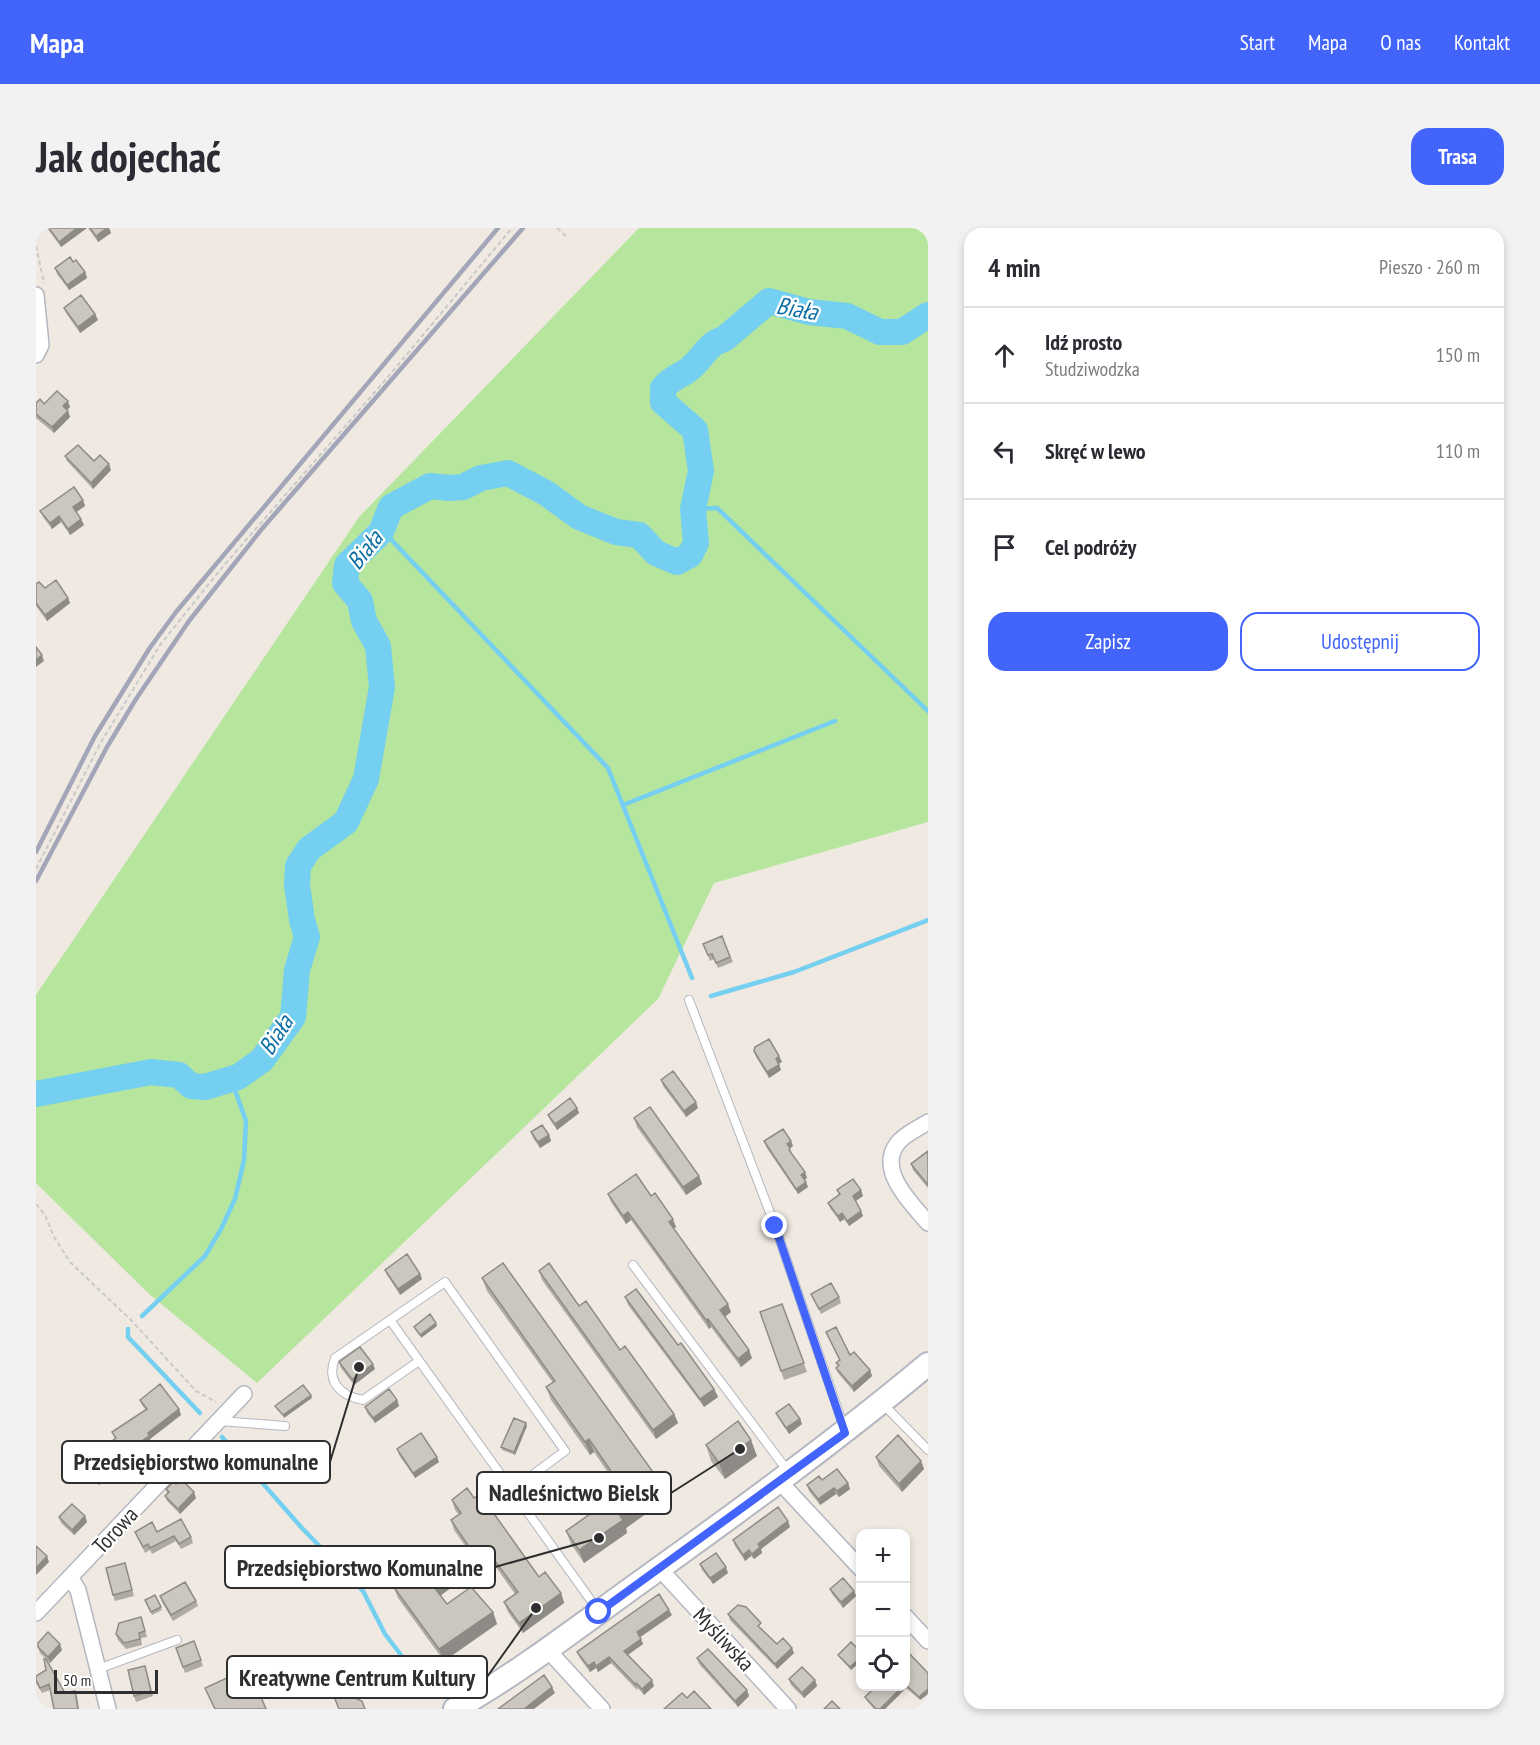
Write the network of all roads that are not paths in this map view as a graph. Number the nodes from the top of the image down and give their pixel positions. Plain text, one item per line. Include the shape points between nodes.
1 (36, 296) edge
2 (36, 355) edge
3 (689, 1000) dead end
4 (928, 1122) edge
5 (928, 1223) edge
6 (633, 1265) dead end
7 (390, 1320) junction
8 (419, 1361) junction
9 (928, 1364) edge
10 (244, 1394) dead end
11 (882, 1402) junction
12 (223, 1417) junction
13 (285, 1426) dead end
14 (845, 1433) junction
15 (928, 1450) edge
16 (784, 1477) junction
17 (512, 1490) junction
18 (856, 1563) edge
19 (659, 1568) junction
20 (70, 1577) junction
21 (599, 1612) junction
22 (36, 1613) edge
23 (910, 1621) edge
24 (177, 1640) dead end
25 (928, 1641) edge
26 (547, 1649) junction
27 (98, 1669) junction
28 (108, 1709) edge
29 (456, 1709) edge
30 (602, 1709) edge
31 (788, 1709) edge

1 - 2 street via 42,345
3 - 14 lane via 775,1226
4 - 5 street via 897,1143 890,1160 903,1192
6 - 16 lane
7 - 8 lane
7 - 8 lane via 334,1358 330,1369 333,1380 349,1398 363,1400
7 - 17 lane via 445,1282 565,1451
8 - 17 lane
9 - 11 street
10 - 12 street, Torowa
11 - 14 street
11 - 15 lane
12 - 13 lane
12 - 20 street, Torowa
14 - 16 street
16 - 18 street
16 - 19 street
17 - 21 lane
19 - 21 street
19 - 31 street, Myśliwska
20 - 22 street, Torowa
20 - 27 street via 78,1590
21 - 26 street
23 - 25 street
24 - 27 lane
26 - 29 street
26 - 30 street
27 - 28 street

